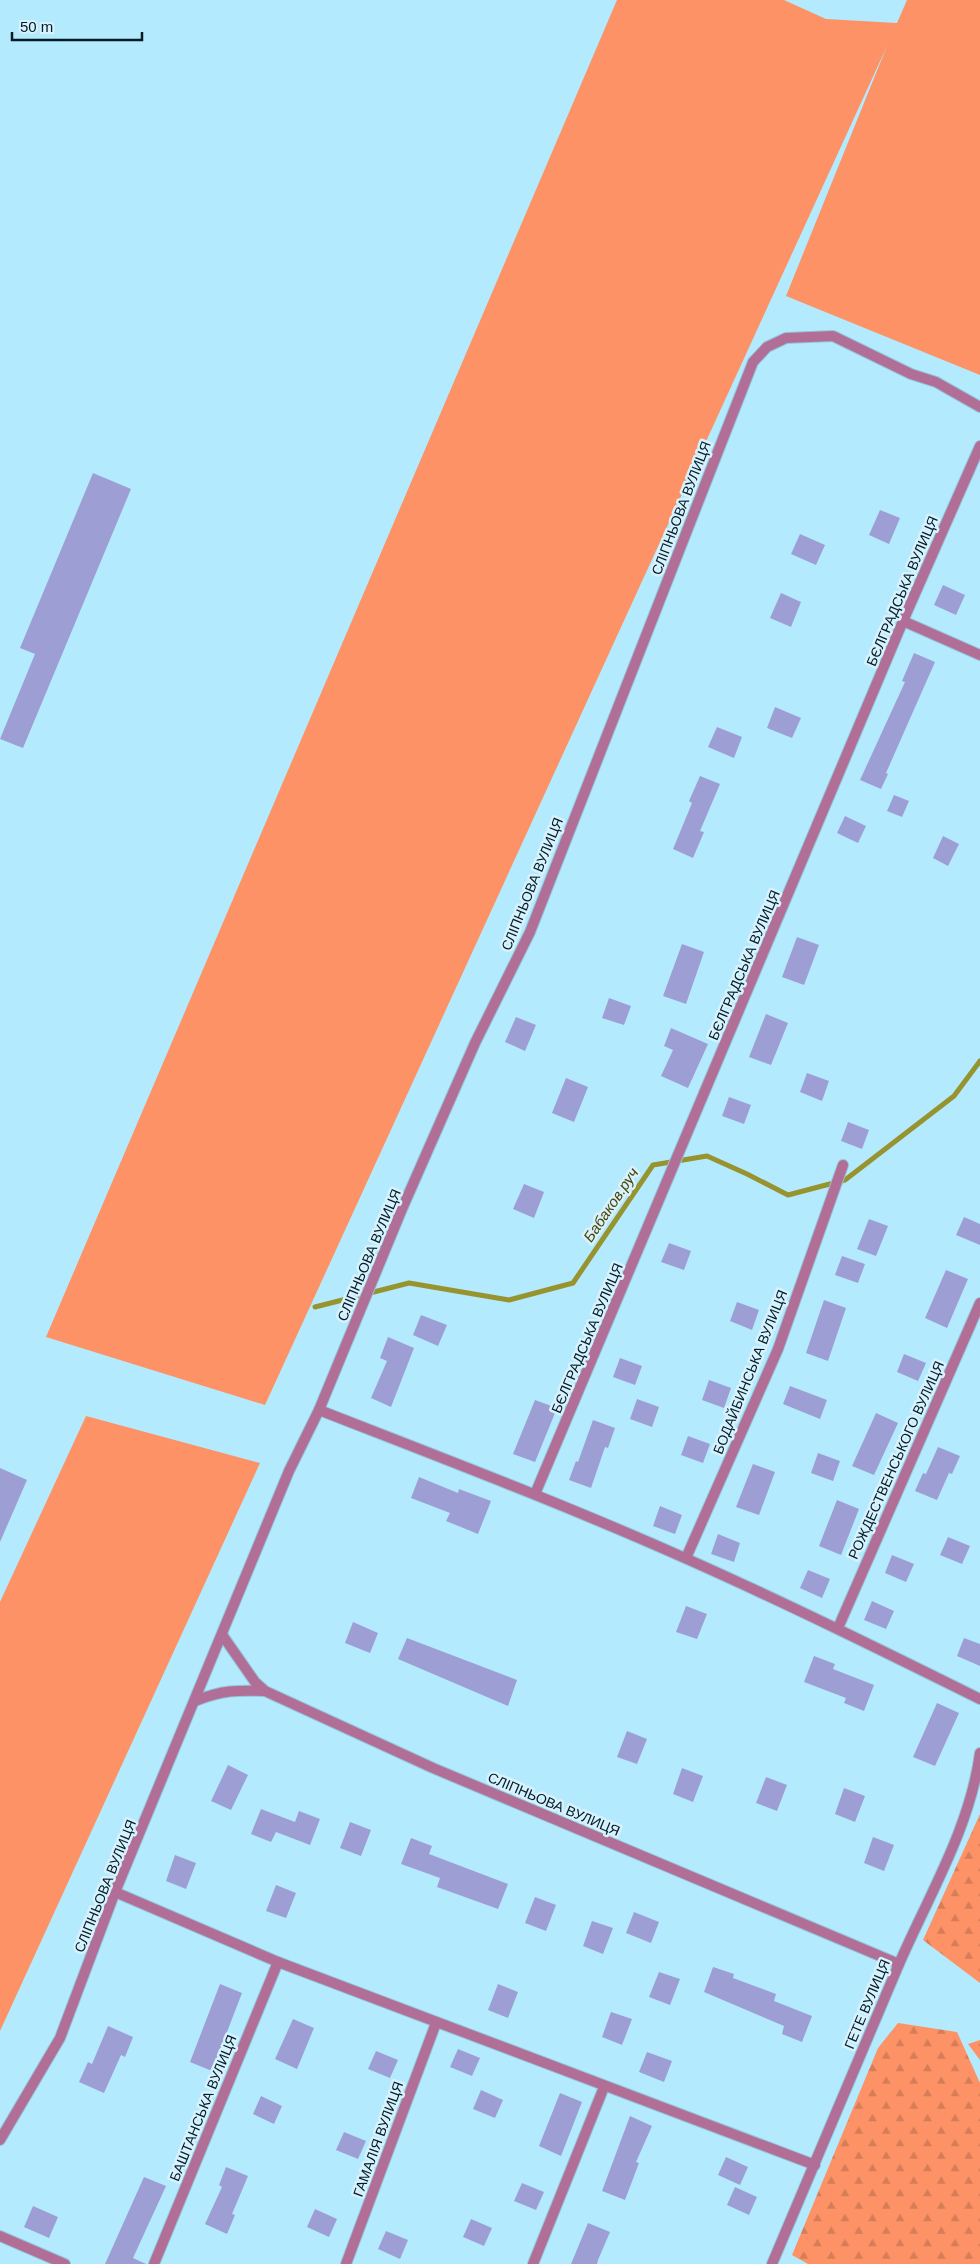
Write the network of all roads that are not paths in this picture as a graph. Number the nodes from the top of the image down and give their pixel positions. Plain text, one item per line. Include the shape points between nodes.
1 (980, 407) edge
2 (980, 446) edge
3 (903, 621) junction
4 (980, 655) edge
5 (843, 1166) dead end
6 (980, 1303) edge
7 (319, 1410) junction
8 (535, 1494) junction
9 (686, 1558) junction
10 (838, 1628) junction
11 (223, 1636) junction
12 (265, 1690) junction
13 (980, 1699) edge
14 (196, 1701) junction
15 (980, 1753) edge
16 (116, 1892) junction
17 (278, 1962) junction
18 (899, 1964) junction
19 (436, 2023) junction
20 (604, 2088) junction
21 (0, 2140) edge
22 (815, 2166) junction
23 (0, 2236) edge
24 (65, 2264) edge
25 (154, 2264) edge
26 (346, 2264) edge
27 (533, 2264) edge
28 (772, 2264) edge

1 - 7 street, СЛІПНЬОВА ВУЛИЦЯ via 936,382 903,371 833,336 786,338 767,347 753,362 530,932 475,1043
2 - 3 street, БЄЛГРАДСЬКА ВУЛИЦЯ
3 - 4 street
3 - 8 street, БЄЛГРАДСЬКА ВУЛИЦЯ
5 - 9 street, БОДАЙБИНСЬКА ВУЛИЦЯ via 778,1349
6 - 10 street, РОЖДЕСТВЕНСЬКОГО ВУЛИЦЯ
7 - 8 street
7 - 11 street, СЛІПНЬОВА ВУЛИЦЯ via 289,1471
8 - 9 street
9 - 10 street
10 - 13 street
11 - 12 street, СЛІПНЬОВА ВУЛИЦЯ via 255,1682
11 - 14 street, СЛІПНЬОВА ВУЛИЦЯ
12 - 14 street via 218,1692
12 - 18 street, СЛІПНЬОВА ВУЛИЦЯ via 433,1768
14 - 16 street, СЛІПНЬОВА ВУЛИЦЯ
15 - 18 street, ГЕТЕ ВУЛИЦЯ via 960,1829
16 - 17 street
16 - 21 street, СЛІПНЬОВА ВУЛИЦЯ via 60,2038
17 - 19 street
17 - 25 street, БАШТАНСЬКА ВУЛИЦЯ
18 - 22 street, ГЕТЕ ВУЛИЦЯ
19 - 20 street
19 - 26 street, ГАМАЛІЯ ВУЛИЦЯ
20 - 22 street
20 - 27 street
22 - 28 street, ГЕТЕ ВУЛИЦЯ
23 - 24 street

